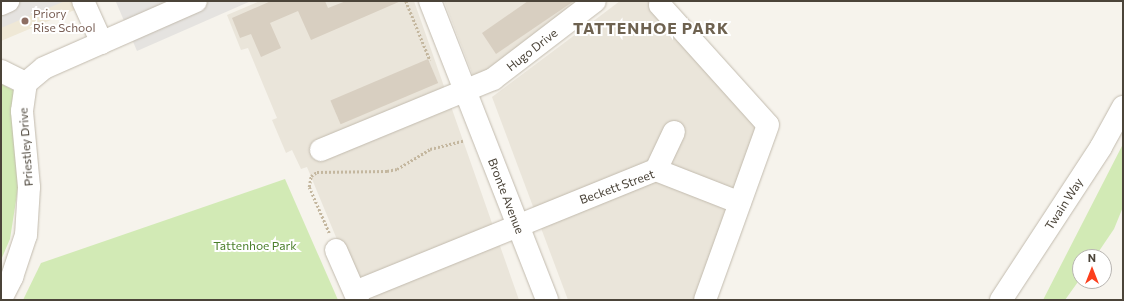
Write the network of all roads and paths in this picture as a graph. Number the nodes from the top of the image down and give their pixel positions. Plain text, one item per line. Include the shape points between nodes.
1 (8, 1) edge
2 (83, 1) edge
3 (196, 1) edge
4 (430, 1) edge
5 (595, 1) edge
6 (1, 4) edge
7 (660, 5) dead end
8 (102, 43) junction
9 (1, 71) edge
10 (26, 83) junction
11 (466, 93) junction
12 (1123, 107) edge
13 (674, 132) dead end
14 (463, 141) dead end
15 (321, 150) dead end
16 (656, 170) junction
17 (740, 203) junction
18 (518, 225) junction
19 (336, 250) joint
20 (357, 296) edge
21 (1, 300) edge
22 (547, 300) edge
23 (705, 300) edge
24 (1001, 300) edge

1 - 6 street
2 - 8 street
3 - 8 street
4 - 11 street, Bronte Avenue
5 - 11 street, Hugo Drive via 493,79
7 - 17 street via 768,125
8 - 10 street via 44,68
9 - 10 street
10 - 21 street, Priestley Drive via 22,111 29,187 26,235 12,277
11 - 15 street
11 - 18 street, Bronte Avenue
12 - 24 street, Twain Way via 1102,147
13 - 16 street
14 - 19 path via 430,149 387,171 317,172 311,176 309,187
16 - 17 street, Beckett Street
16 - 18 street, Beckett Street
17 - 23 street
18 - 20 street, Beckett Street
18 - 22 street, Bronte Avenue
19 - 20 street

